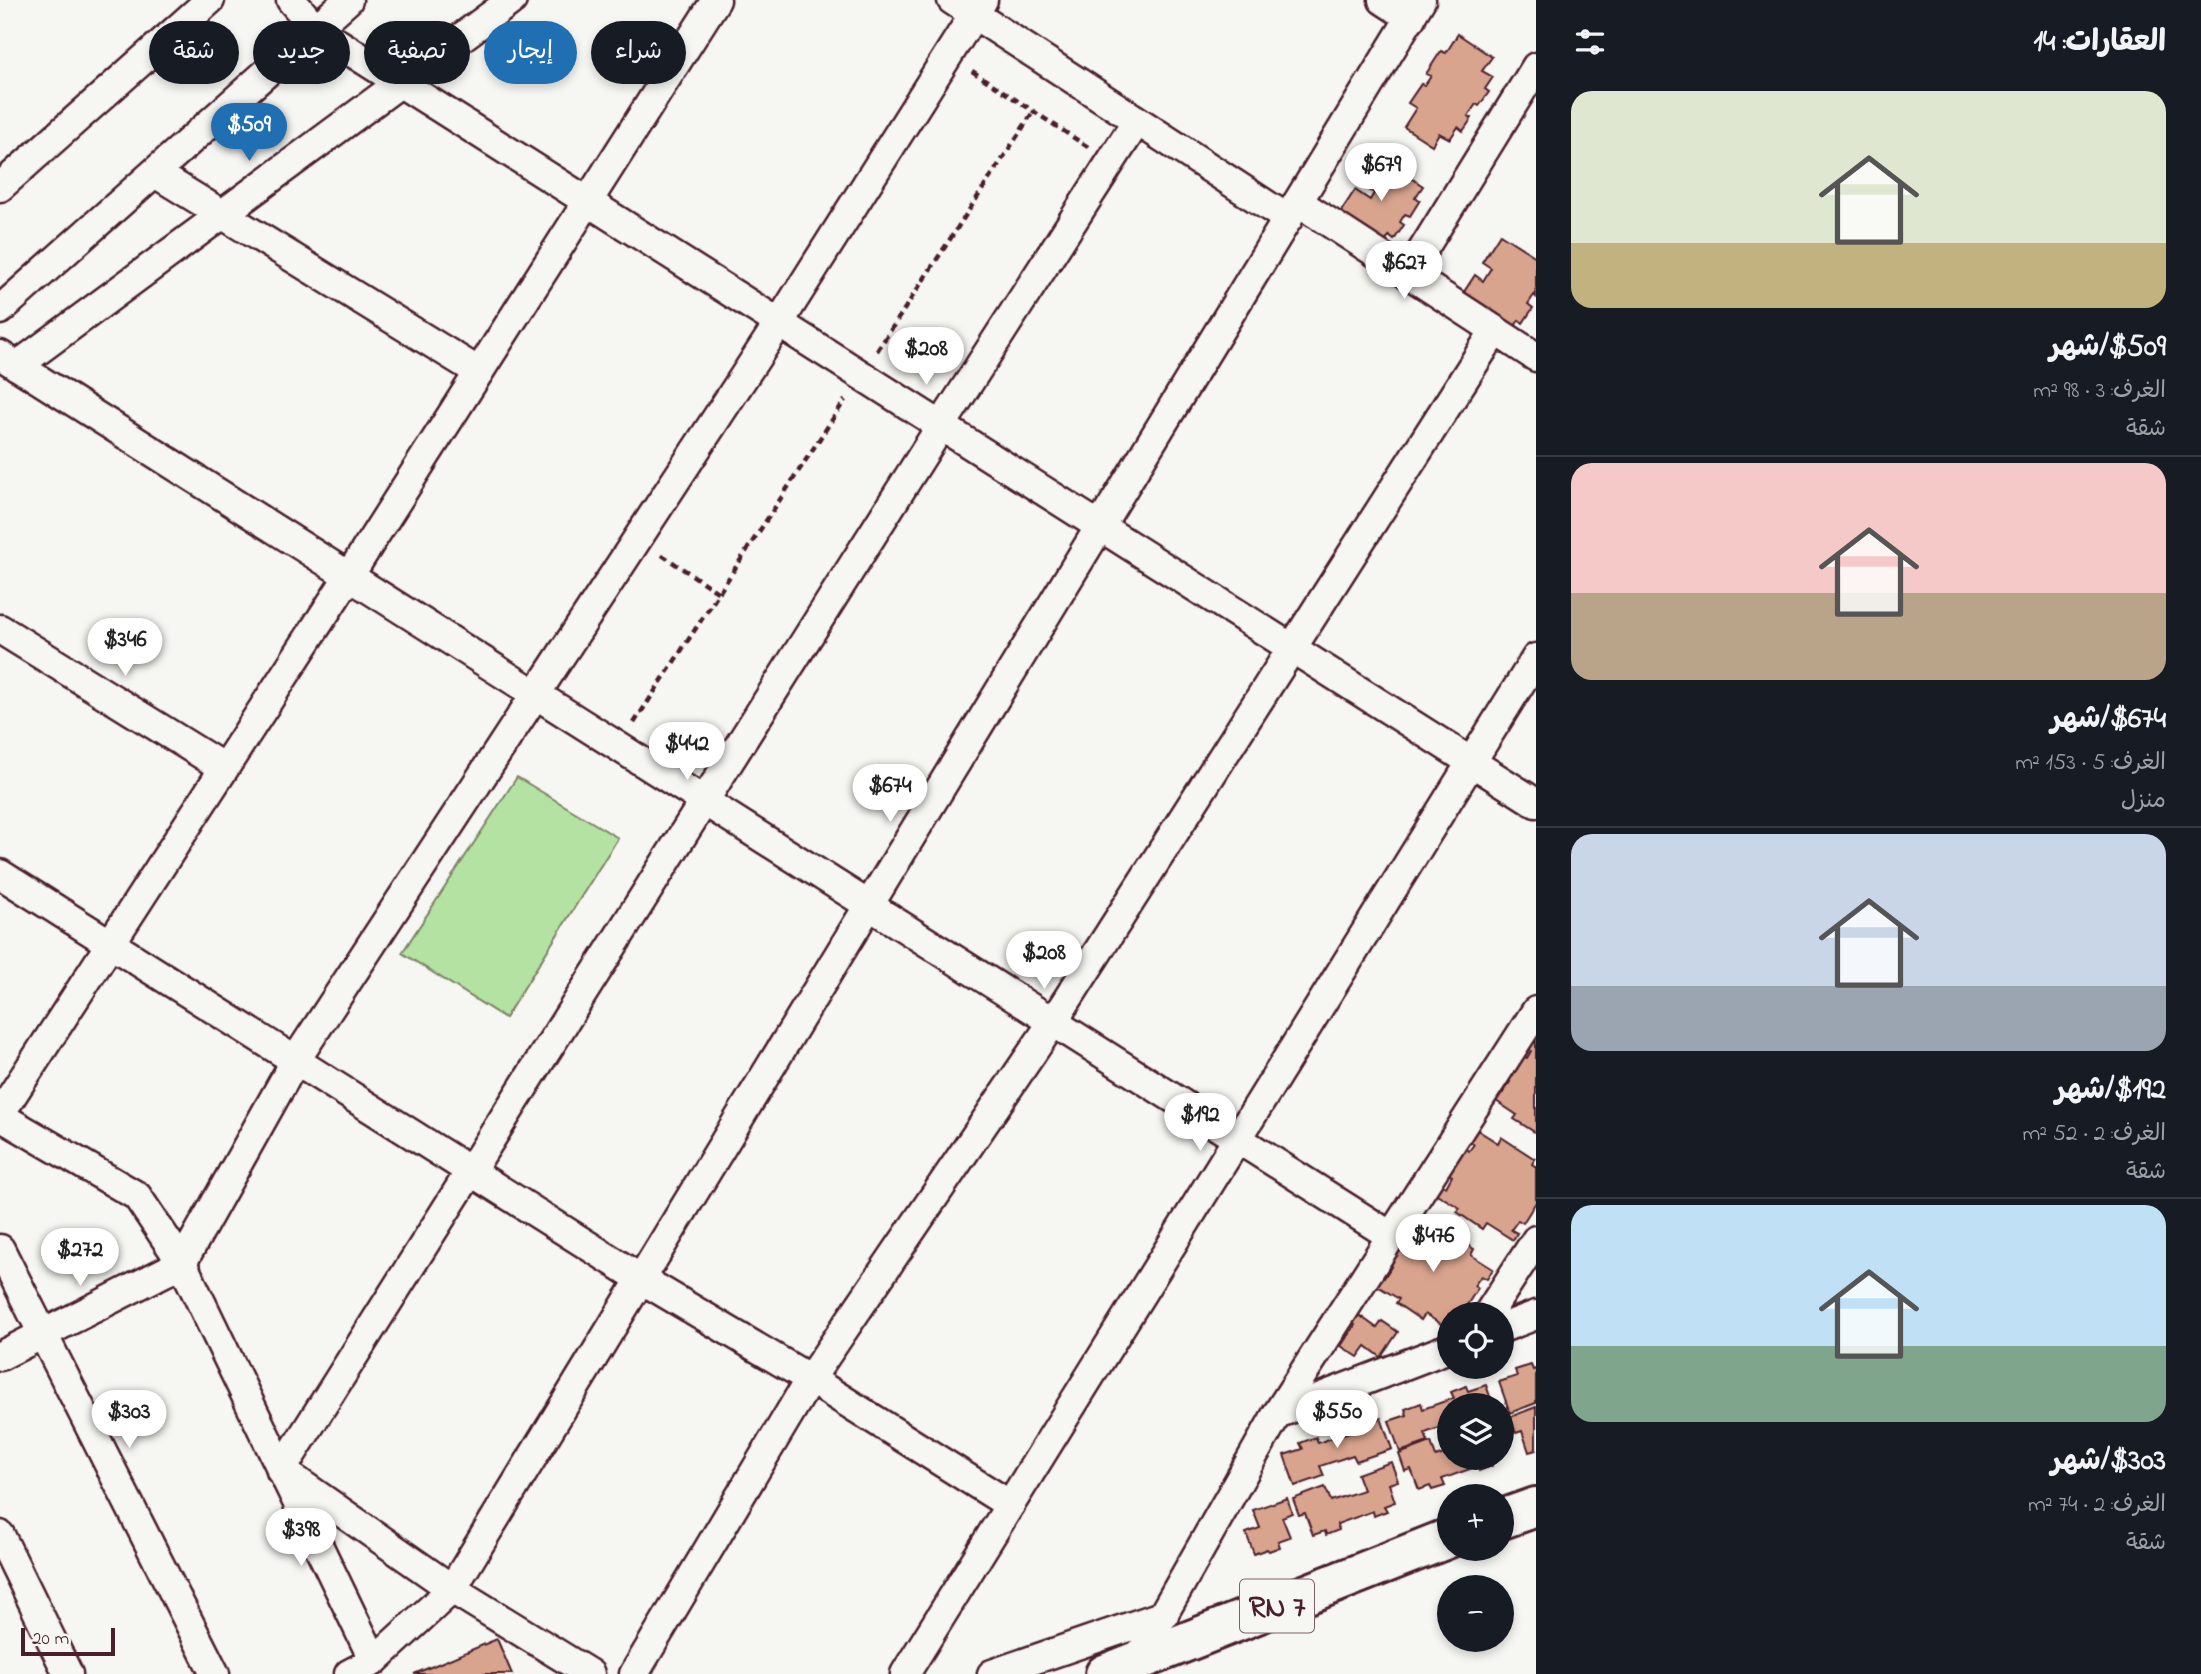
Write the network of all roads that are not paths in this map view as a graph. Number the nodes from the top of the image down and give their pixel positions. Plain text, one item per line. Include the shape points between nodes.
1 (210, 0) edge
2 (291, 0) edge
3 (348, 0) edge
4 (512, 0) edge
5 (716, 0) edge
6 (1383, 0) edge
7 (970, 5) edge
8 (1416, 9) edge
9 (309, 21) edge
10 (326, 21) edge
11 (470, 31) edge
12 (1536, 67) edge
13 (256, 84) edge
14 (399, 84) edge
15 (402, 84) edge
16 (1137, 121) junction
17 (155, 173) junction
18 (0, 187) edge
19 (588, 201) junction
20 (1293, 211) junction
21 (222, 213) junction
22 (1408, 274) junction
23 (0, 310) edge
24 (779, 323) junction
25 (1494, 332) junction
26 (1536, 357) edge
27 (8, 360) edge
28 (479, 372) junction
29 (941, 426) junction
30 (1100, 526) junction
31 (349, 576) junction
32 (0, 629) edge
33 (1293, 649) junction
34 (1536, 658) edge
35 (536, 694) junction
36 (1472, 762) junction
37 (224, 768) junction
38 (704, 801) junction
39 (1536, 803) edge
40 (0, 874) edge
41 (869, 906) junction
42 (109, 945) junction
43 (1536, 1011) edge
44 (1053, 1022) junction
45 (295, 1061) junction
46 (0, 1115) edge
47 (1238, 1139) junction
48 (470, 1170) junction
49 (1391, 1236) junction
50 (1536, 1240) edge
51 (0, 1248) edge
52 (182, 1264) junction
53 (641, 1279) junction
54 (1496, 1302) edge
55 (1536, 1315) edge
56 (1514, 1323) edge
57 (43, 1334) junction
58 (1437, 1353) edge
59 (0, 1356) edge
60 (810, 1379) junction
61 (1278, 1414) junction
62 (281, 1471) junction
63 (1010, 1505) junction
64 (1536, 1507) edge
65 (1514, 1515) edge
66 (0, 1535) edge
67 (1437, 1543) edge
68 (452, 1589) junction
69 (1164, 1615) junction
70 (374, 1661) junction
71 (1120, 1669) edge
72 (68, 1674) edge
73 (215, 1674) edge
74 (349, 1674) edge
75 (590, 1674) edge
76 (634, 1674) edge
77 (905, 1674) edge
78 (992, 1674) edge

1 - 18 street
2 - 9 street
3 - 10 street
4 - 11 street
5 - 19 street
6 - 8 street
7 - 16 street
7 - 24 street via 948,56
8 - 20 street
12 - 22 street
13 - 17 street
14 - 21 street
15 - 19 street
16 - 20 street
16 - 29 street
17 - 21 street
17 - 23 street
19 - 24 street
19 - 28 street
20 - 22 street
20 - 30 street
21 - 27 street
21 - 28 street
22 - 25 street
24 - 29 street
24 - 35 street
25 - 26 street
25 - 33 street
27 - 31 street
28 - 31 street
29 - 30 street
29 - 38 street
30 - 33 street
30 - 41 street
31 - 35 street
31 - 37 street
32 - 37 street
33 - 36 street
33 - 44 street
34 - 36 street
35 - 38 street
35 - 45 street
36 - 39 street
36 - 47 street
37 - 42 street
38 - 41 street
38 - 48 street
40 - 42 street
41 - 44 street
41 - 53 street
42 - 45 street
42 - 46 street
43 - 49 street
44 - 47 street
44 - 60 street
45 - 48 street
45 - 52 street
46 - 52 street via 137,1196
47 - 49 street
47 - 63 street
48 - 53 street
48 - 62 street
49 - 61 street
50 - 54 street
51 - 57 street
52 - 57 street
52 - 62 street
53 - 60 street
53 - 68 street
55 - 56 street
57 - 59 street
57 - 73 street
58 - 61 street
60 - 63 street
60 - 76 street
61 - 69 street
62 - 68 street
62 - 70 street
63 - 77 street
64 - 65 main road
66 - 72 street
67 - 71 main road, RN 7
68 - 70 street
68 - 75 street
69 - 71 street
69 - 78 street
70 - 74 street

